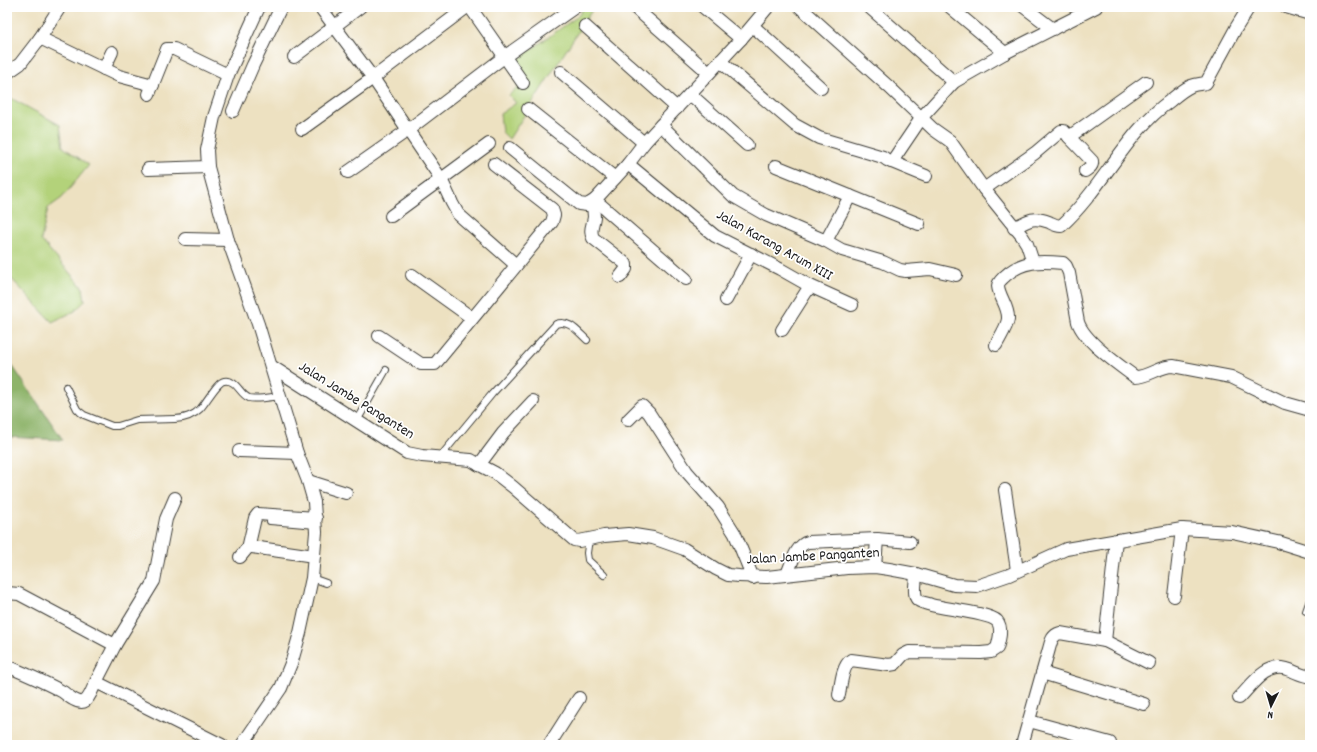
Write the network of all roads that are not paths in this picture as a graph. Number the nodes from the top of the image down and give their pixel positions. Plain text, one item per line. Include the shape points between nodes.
1 (60, 7) edge
2 (259, 7) edge
3 (281, 7) edge
4 (320, 7) edge
5 (360, 7) edge
6 (468, 7) edge
7 (575, 7) edge
8 (634, 7) edge
9 (703, 7) edge
10 (768, 7) edge
11 (800, 7) edge
12 (869, 7) edge
13 (950, 7) edge
14 (1024, 7) edge
15 (1096, 7) edge
16 (1249, 7) edge
17 (1286, 7) edge
18 (1310, 14) edge
19 (334, 26) junction
20 (585, 26) dead end
21 (753, 26) junction
22 (1053, 29) junction
23 (40, 38) junction
24 (741, 39) junction
25 (112, 52) dead end
26 (1005, 53) junction
27 (294, 56) dead end
28 (504, 57) junction
29 (720, 61) junction
30 (104, 69) junction
31 (561, 72) dead end
32 (7, 73) edge
33 (709, 73) junction
34 (228, 75) junction
35 (373, 78) junction
36 (954, 82) junction
37 (1146, 82) dead end
38 (522, 83) dead end
39 (821, 88) dead end
40 (690, 94) junction
41 (528, 108) dead end
42 (677, 108) junction
43 (233, 111) dead end
44 (922, 117) junction
45 (661, 125) junction
46 (302, 129) dead end
47 (408, 130) junction
48 (1069, 136) junction
49 (644, 143) junction
50 (490, 144) dead end
51 (747, 145) dead end
52 (510, 148) dead end
53 (891, 162) junction
54 (494, 164) dead end
55 (628, 164) junction
56 (776, 166) dead end
57 (208, 168) junction
58 (148, 169) dead end
59 (1085, 171) dead end
60 (348, 172) dead end
61 (926, 176) dead end
62 (615, 178) junction
63 (441, 179) junction
64 (984, 189) junction
65 (850, 196) junction
66 (594, 201) junction
67 (391, 216) dead end
68 (919, 224) dead end
69 (1014, 228) junction
70 (185, 239) dead end
71 (228, 240) junction
72 (826, 241) junction
73 (751, 254) junction
74 (1033, 262) junction
75 (516, 265) junction
76 (956, 275) dead end
77 (412, 276) dead end
78 (620, 277) dead end
79 (686, 279) dead end
80 (810, 286) junction
81 (726, 300) dead end
82 (852, 305) dead end
83 (472, 318) junction
84 (782, 330) dead end
85 (379, 336) dead end
86 (587, 340) dead end
87 (996, 345) dead end
88 (271, 366) junction
89 (386, 370) dead end
90 (66, 387) dead end
91 (280, 396) junction
92 (533, 401) dead end
93 (1310, 410) edge
94 (628, 420) dead end
95 (357, 421) junction
96 (239, 451) dead end
97 (297, 453) junction
98 (440, 457) junction
99 (476, 463) junction
100 (308, 481) junction
101 (1005, 490) dead end
102 (346, 494) dead end
103 (175, 498) dead end
104 (267, 520) dead end
105 (316, 522) junction
106 (1182, 529) junction
107 (589, 539) junction
108 (877, 539) junction
109 (1116, 540) junction
110 (910, 542) dead end
111 (249, 546) junction
112 (1310, 552) edge
113 (314, 556) junction
114 (240, 557) dead end
115 (875, 568) junction
116 (1017, 570) junction
117 (787, 574) junction
118 (916, 574) junction
119 (604, 575) dead end
120 (312, 578) junction
121 (753, 578) junction
122 (326, 583) dead end
123 (7, 593) edge
124 (1174, 596) dead end
125 (1310, 600) edge
126 (1306, 611) dead end
127 (1105, 641) junction
128 (115, 645) junction
129 (1149, 663) dead end
130 (7, 666) edge
131 (1042, 673) junction
132 (1310, 675) edge
133 (96, 682) junction
134 (839, 695) dead end
135 (579, 698) dead end
136 (1239, 698) dead end
137 (1144, 704) dead end
138 (1029, 722) junction
139 (1110, 743) dead end
140 (222, 745) edge
141 (242, 745) edge
142 (549, 745) edge
143 (1022, 745) edge

1 - 23 street
2 - 34 street
3 - 43 street
4 - 19 street
5 - 19 street
6 - 28 street
6 - 35 street
7 - 28 street
8 - 33 street
9 - 24 street
10 - 21 street
11 - 44 street
12 - 36 street
13 - 26 street
14 - 22 street
15 - 22 street
16 - 69 street via 1206,83 1191,86 1157,110 1131,138 1083,204 1061,226 1032,218
17 - 18 street
19 - 27 street
19 - 35 street
20 - 42 street
21 - 24 street
21 - 39 street
22 - 26 street
23 - 30 street
23 - 32 street via 20,64
24 - 29 street
25 - 30 street
26 - 36 street
28 - 38 street
28 - 47 street
29 - 33 street
29 - 53 street via 795,125 819,138 883,157
30 - 34 street via 151,89 167,49 170,48
31 - 49 street
33 - 40 street
34 - 57 street via 214,117 207,150
35 - 46 street
35 - 47 street
36 - 44 street
37 - 48 street
40 - 42 street
40 - 51 street
41 - 62 street
42 - 45 street
44 - 53 street
44 - 64 street via 932,129 950,141
45 - 49 street
45 - 72 street via 733,196 766,215
47 - 60 street
47 - 63 street
48 - 59 street via 1092,161 1091,167
48 - 64 street via 1061,131
49 - 55 street
50 - 63 street
52 - 66 street via 579,204 587,205
53 - 61 street
54 - 75 street via 552,210 554,215 552,222
55 - 62 street
55 - 73 street, Jalan Karang Arum XIII via 715,236
56 - 65 street
57 - 58 street
57 - 71 street
62 - 66 street
63 - 67 street
63 - 75 street via 458,214
64 - 69 street
65 - 68 street
65 - 72 street
66 - 78 street via 591,234 626,264 626,269
66 - 79 street
69 - 74 street via 1028,244
70 - 71 street
71 - 88 street
72 - 76 street via 842,250 883,262 900,270 930,269
73 - 80 street, Jalan Karang Arum XIII
73 - 81 street
74 - 87 street via 1014,268 999,282 998,287 1008,319
74 - 93 street via 1064,263 1080,329 1104,354 1135,377 1141,377 1166,366 1231,376 1285,403
75 - 83 street
77 - 83 street
80 - 82 street, Jalan Karang Arum XIII
80 - 84 street
83 - 85 street via 435,364 421,364
86 - 98 lane via 567,323 556,324 492,394
88 - 91 street
88 - 95 street, Jalan Jambe Panganten
89 - 95 lane
90 - 91 lane via 76,409 84,415 115,426 137,420 181,419 190,416 201,408 218,385 225,381 232,382 251,398
91 - 97 street
92 - 99 street
94 - 121 street via 642,406 649,413 688,472 718,507 735,534
95 - 98 street, Jalan Jambe Panganten via 407,453
96 - 97 street
97 - 100 street
98 - 99 street, Jalan Jambe Panganten
99 - 107 street, Jalan Jambe Panganten via 513,486 574,540
100 - 102 street
100 - 105 street
101 - 116 street
103 - 128 street via 166,519 154,581
104 - 105 lane
105 - 111 street via 258,514
105 - 113 street
106 - 109 street, Jalan Jambe Panganten
106 - 112 street, Jalan Jambe Panganten via 1232,532
106 - 124 street
107 - 119 lane via 588,560
107 - 121 street, Jalan Jambe Panganten via 628,534 653,538 684,549 728,575
108 - 110 street
108 - 115 street
108 - 117 street via 803,543
109 - 116 street, Jalan Jambe Panganten via 1066,548
109 - 127 street
111 - 113 street
111 - 114 street
113 - 120 street
115 - 117 street, Jalan Jambe Panganten
115 - 118 street, Jalan Jambe Panganten
116 - 118 street, Jalan Jambe Panganten via 977,586 954,585
117 - 121 street, Jalan Jambe Panganten
118 - 134 street via 915,594 919,601 989,616 997,621 1000,639 997,648 991,652 981,653 909,652 895,664 889,665 851,660 845,667
120 - 122 lane
120 - 141 street via 300,633 281,688
123 - 128 street via 19,594
125 - 126 lane
127 - 129 street
127 - 131 street via 1056,634
128 - 133 street
130 - 133 street via 81,702 88,698
131 - 137 street
131 - 138 street
132 - 136 street via 1273,667 1261,675
133 - 140 street
135 - 142 street
138 - 139 street
138 - 143 street

